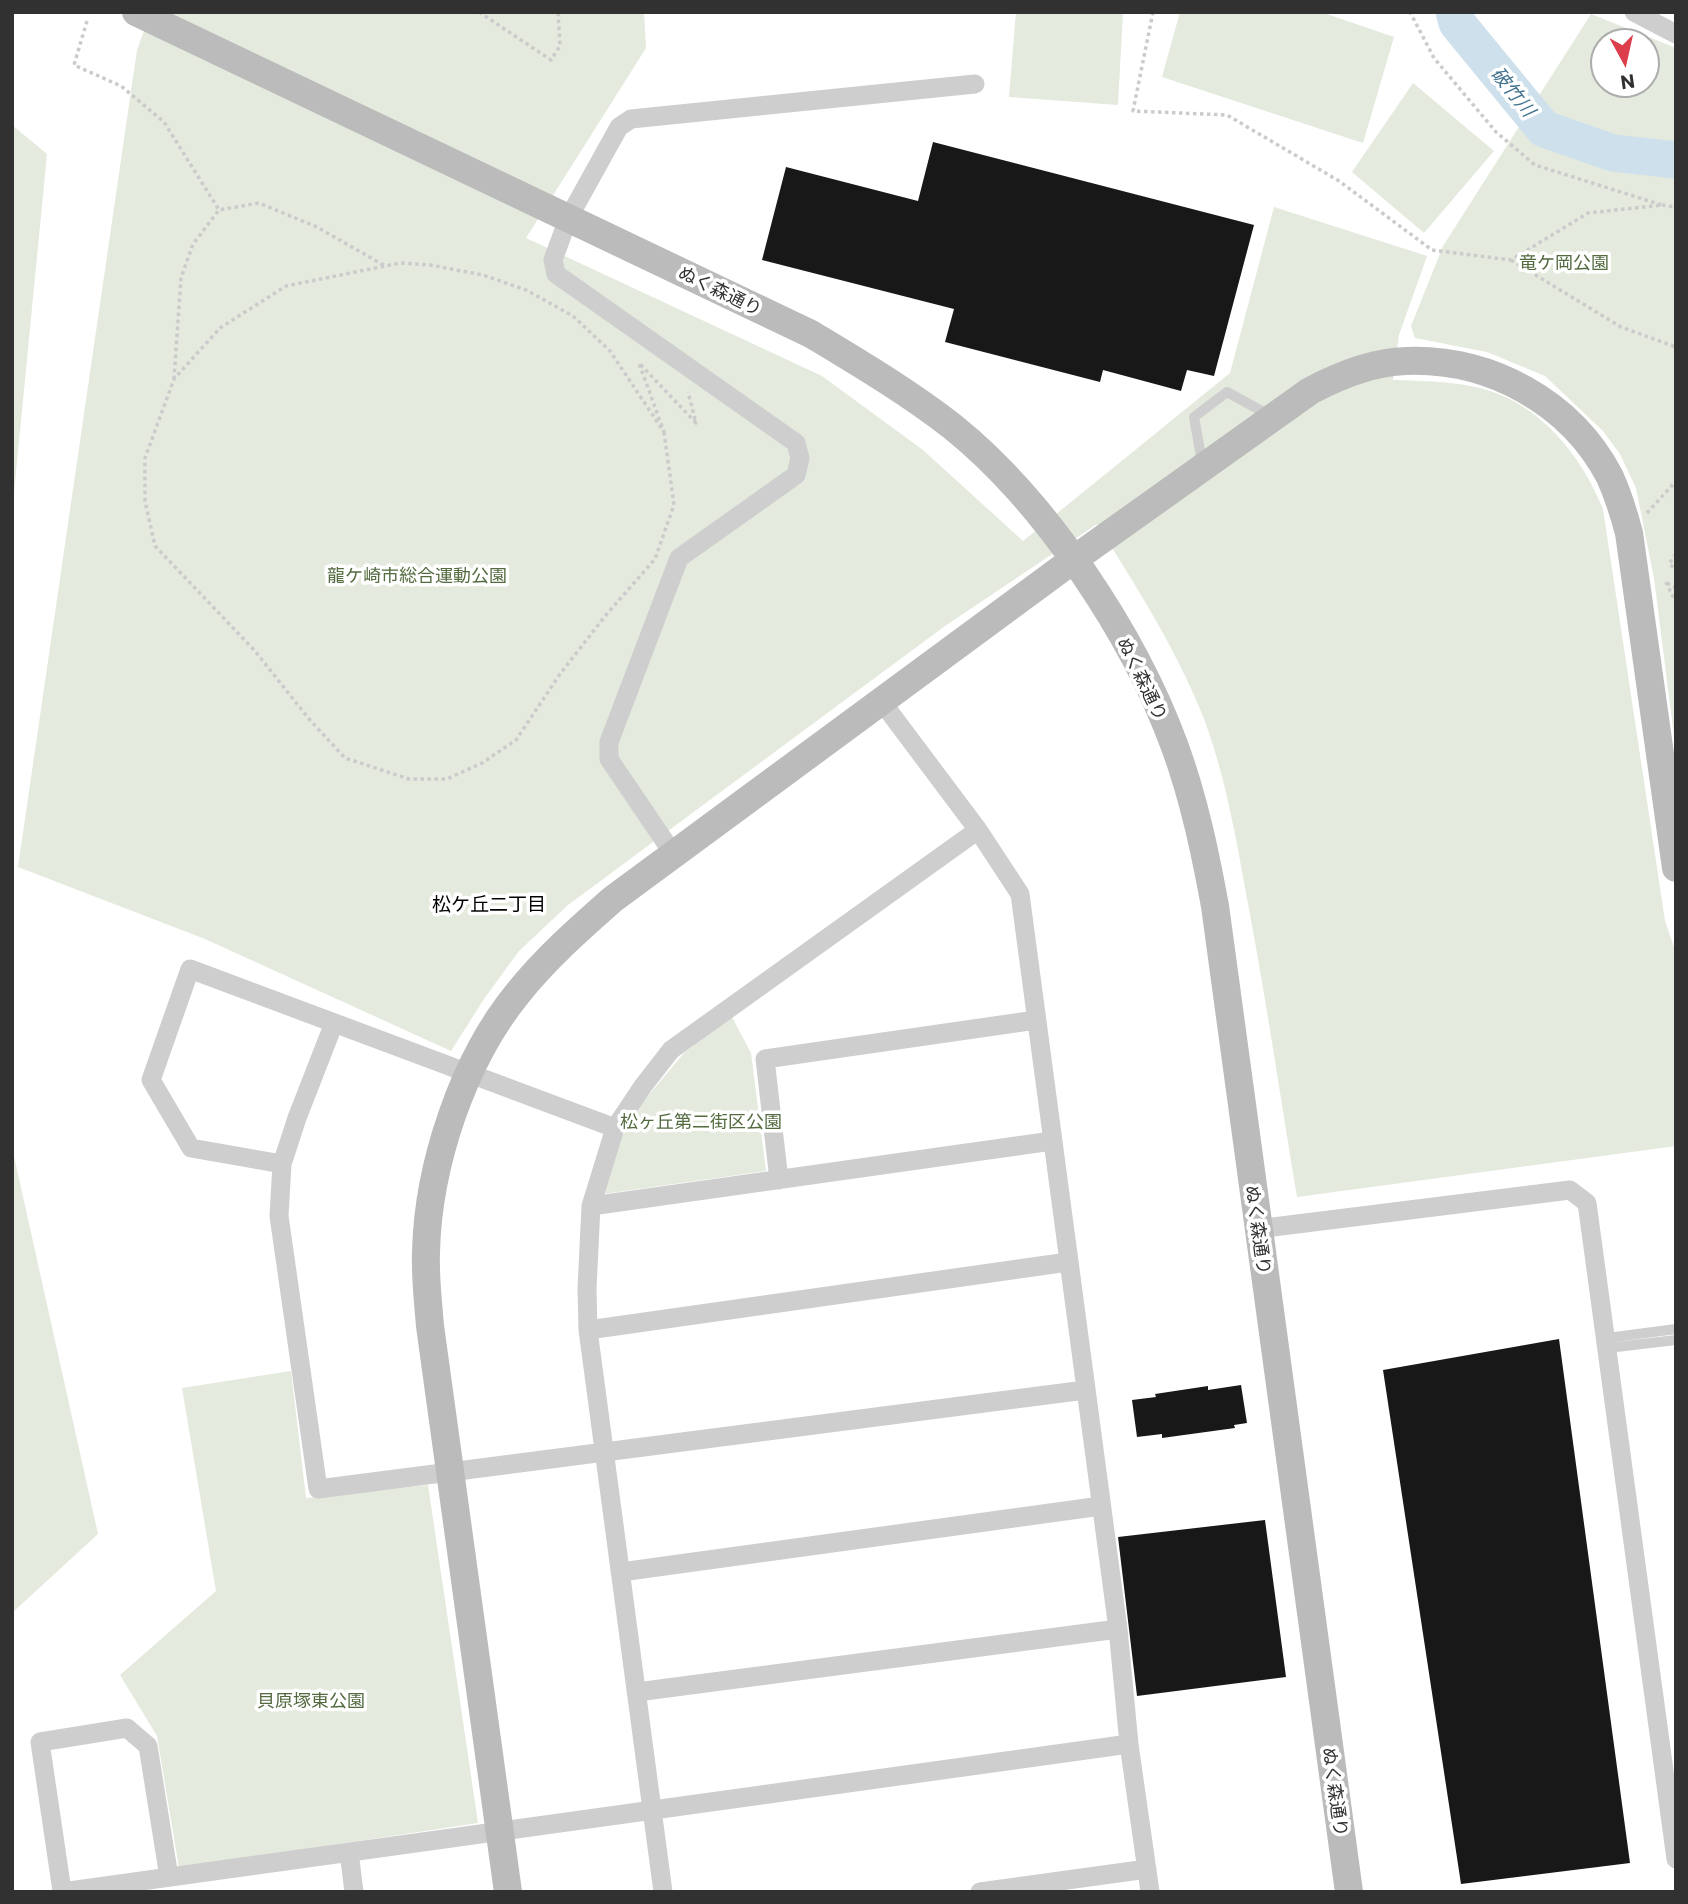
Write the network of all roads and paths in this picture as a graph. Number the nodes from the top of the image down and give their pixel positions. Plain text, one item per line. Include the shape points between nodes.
1 (136, 12) edge
2 (479, 12) edge
3 (558, 12) edge
4 (1153, 12) edge
5 (1410, 12) edge
6 (1634, 12) edge
7 (87, 21) dead end
8 (1676, 34) edge
9 (975, 84) dead end
10 (1662, 205) junction
11 (1676, 207) edge
12 (219, 210) junction
13 (568, 219) junction
14 (1511, 260) junction
15 (385, 266) junction
16 (1676, 346) edge
17 (174, 379) junction
18 (698, 391) dead end
19 (1272, 417) junction
20 (664, 432) junction
21 (1203, 468) junction
22 (1676, 481) edge
23 (1629, 533) junction
24 (1676, 554) edge
25 (1073, 560) junction
26 (1676, 569) edge
27 (1676, 588) edge
28 (1676, 603) edge
29 (882, 702) junction
30 (978, 830) junction
31 (674, 855) junction
32 (1676, 868) edge
33 (1036, 1020) junction
34 (334, 1023) junction
35 (468, 1073) junction
36 (615, 1128) junction
37 (1052, 1141) junction
38 (282, 1164) junction
39 (779, 1180) junction
40 (590, 1206) junction
41 (1258, 1229) junction
42 (1068, 1262) junction
43 (1676, 1329) edge
44 (588, 1330) junction
45 (1676, 1340) edge
46 (1607, 1343) junction
47 (1085, 1390) junction
48 (604, 1451) junction
49 (449, 1472) junction
50 (1101, 1506) junction
51 (621, 1572) junction
52 (1118, 1629) junction
53 (637, 1692) junction
54 (1129, 1744) junction
55 (652, 1811) junction
56 (500, 1833) junction
57 (349, 1853) junction
58 (1676, 1858) edge
59 (1147, 1870) junction
60 (169, 1877) junction
61 (62, 1891) edge
62 (354, 1892) edge
63 (508, 1892) edge
64 (663, 1892) edge
65 (980, 1892) edge
66 (1150, 1892) edge
67 (1349, 1892) edge

1 - 13 street, ぬく森通り
2 - 3 path via 551,60 560,46
4 - 14 path via 1133,111 1227,115 1339,181 1432,250
5 - 10 path via 1434,58 1496,132 1535,165
6 - 8 street
7 - 12 path via 74,65 121,86 164,122
9 - 13 street via 631,119 619,127
10 - 11 path
10 - 14 path via 1588,213
12 - 15 path via 259,203 317,227
12 - 17 path via 193,244 180,278
13 - 25 street, ぬく森通り via 811,334 885,379 977,449 1036,511
13 - 31 street via 553,260 556,274 796,443 800,458 796,475 679,558 609,742 609,759
14 - 16 path via 1621,327
15 - 17 path via 286,286 220,328
15 - 20 path via 430,265 483,275 526,290 573,316 610,351
17 - 20 path via 145,458 145,501 155,546 255,651 345,758 409,779 447,779 516,740 560,674 655,559 674,505
18 - 20 path via 687,385 696,423 639,363
19 - 21 street
19 - 21 lane via 1227,392 1194,416
19 - 23 street via 1310,390 1367,367 1405,361 1469,366 1498,376 1569,422 1613,485
21 - 25 street
22 - 23 path
23 - 32 street
24 - 26 path via 1669,564
25 - 29 street
25 - 41 street, ぬく森通り via 1112,619 1154,697 1192,799 1215,906
27 - 28 path via 1666,582
29 - 30 street
29 - 31 street
30 - 33 street via 1020,894
30 - 36 street via 671,1050
31 - 35 street via 613,899 547,960 489,1033
33 - 37 street
33 - 39 street via 765,1059
34 - 35 street
34 - 38 street
34 - 38 street via 190,969 151,1080 191,1148
35 - 36 street
35 - 49 street via 436,1177 426,1250 430,1326
36 - 40 street
37 - 39 street
37 - 42 street
38 - 49 street via 279,1216 318,1489
39 - 40 street
40 - 44 street
41 - 46 street via 1570,1190 1587,1203
41 - 67 street, ぬく森通り
42 - 44 street
42 - 47 street
43 - 46 lane
44 - 48 street
45 - 46 lane
46 - 58 street
47 - 48 street
47 - 50 street
48 - 49 street
48 - 51 street
49 - 56 street
50 - 51 street
50 - 52 street
51 - 53 street
52 - 53 street
52 - 54 street
53 - 55 street
54 - 55 street
54 - 59 street
55 - 56 street
55 - 64 street
56 - 57 street
56 - 63 street
57 - 60 street
57 - 62 street
59 - 65 street
59 - 66 street
60 - 61 street
60 - 61 street via 148,1746 127,1728 40,1742

